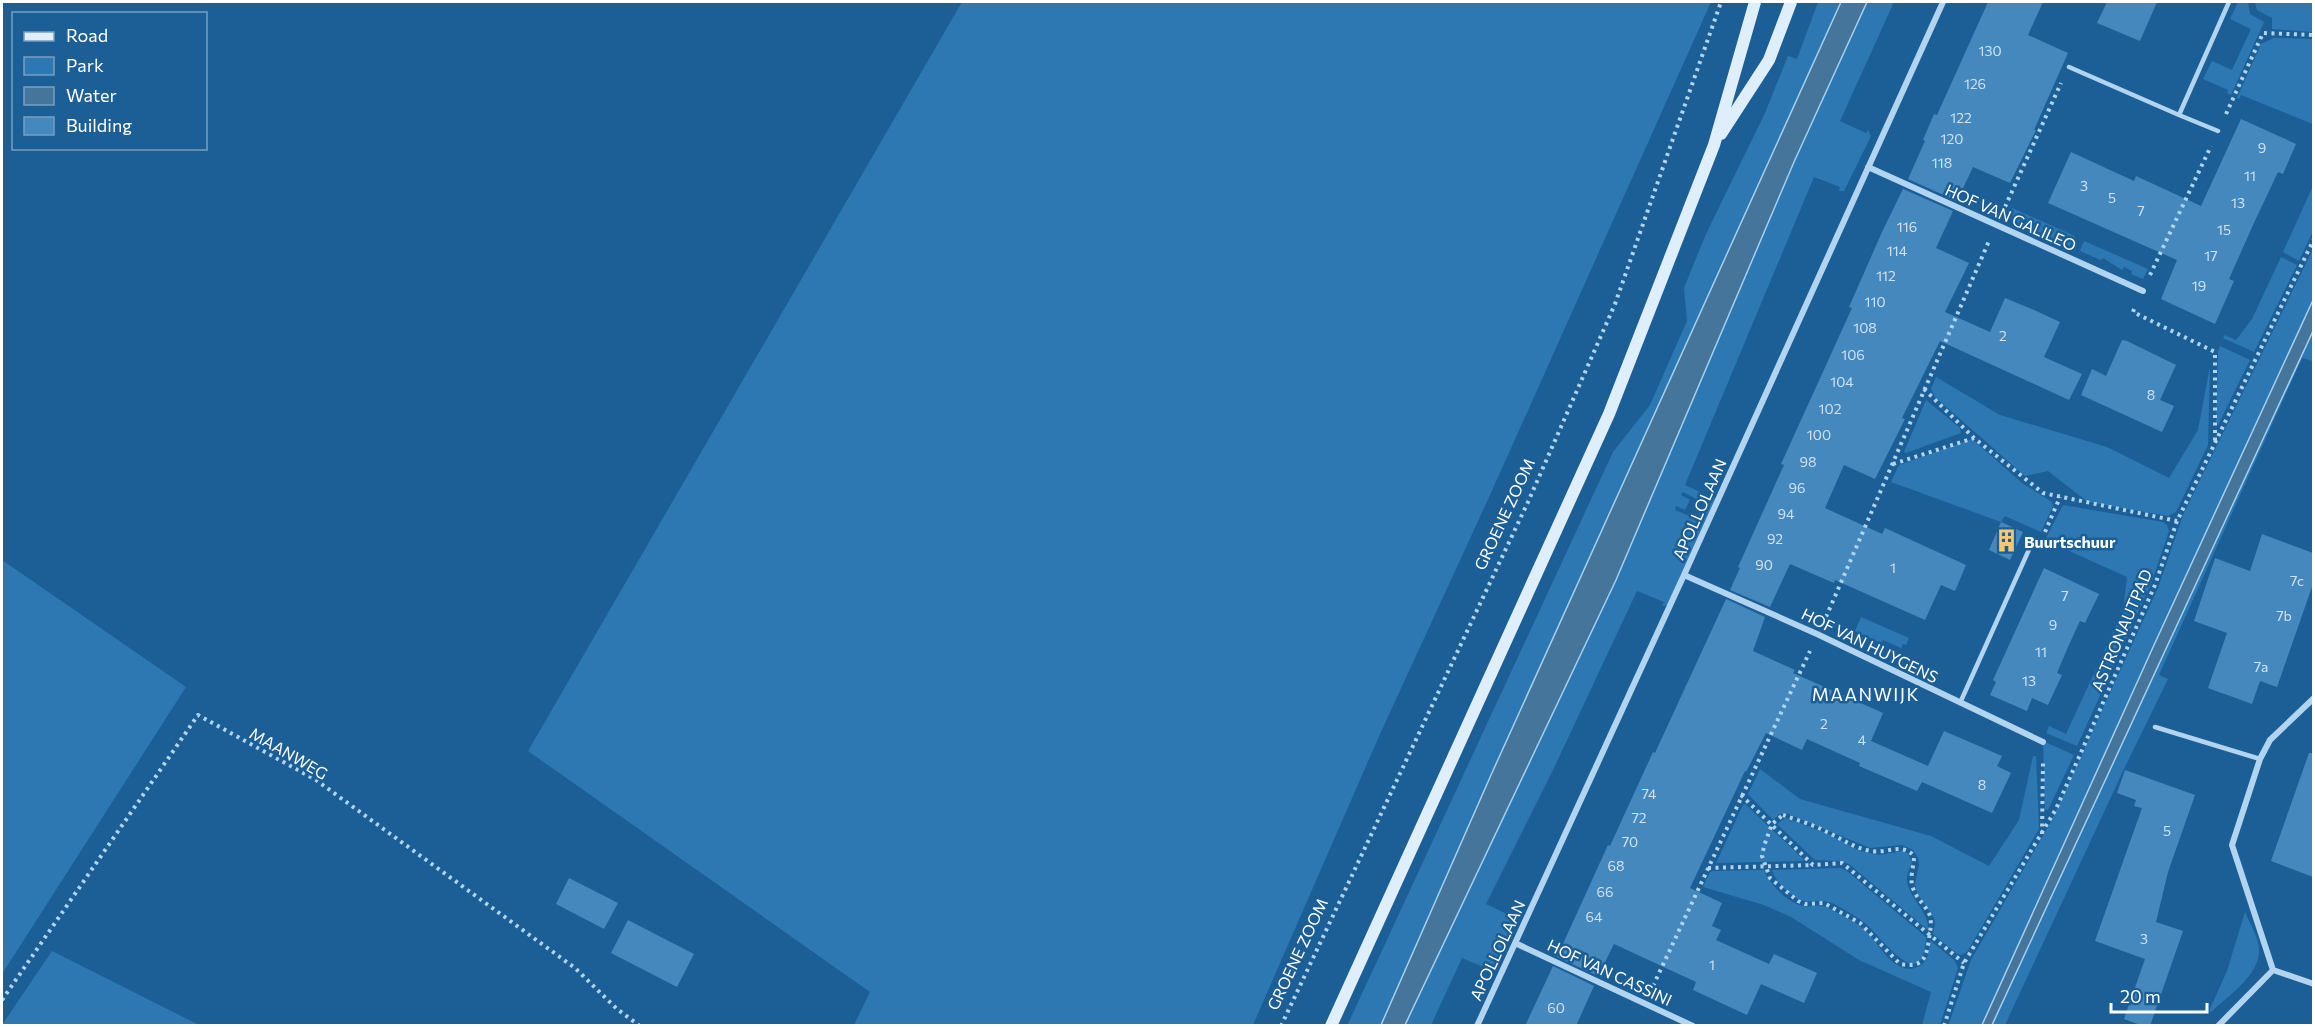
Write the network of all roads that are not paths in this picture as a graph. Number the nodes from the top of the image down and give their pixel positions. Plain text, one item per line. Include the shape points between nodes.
1 (1755, 2) edge
2 (1791, 2) edge
3 (1943, 2) edge
4 (2229, 2) edge
5 (2069, 67) road end
6 (2179, 115) junction
7 (2218, 131) road end
8 (1714, 145) junction
9 (1868, 167) junction
10 (2143, 291) road end
11 (2032, 543) road end
12 (1684, 575) junction
13 (2313, 698) edge
14 (1960, 703) junction
15 (2155, 727) dead end
16 (2043, 742) road end
17 (2260, 759) junction
18 (1515, 943) junction
19 (2273, 970) junction
20 (2313, 984) edge
21 (1331, 1026) edge
22 (1477, 1026) edge
23 (1693, 1026) edge
24 (2218, 1026) edge

1 - 8 main road
2 - 8 main road via 1769,60
3 - 9 street, APOLLOLAAN
4 - 6 lane
5 - 6 lane
6 - 7 lane
8 - 21 main road via 1609,414
9 - 10 street, HOF VAN GALILEO
9 - 12 street, APOLLOLAAN
11 - 14 lane
12 - 14 street, HOF VAN HUYGENS
12 - 18 street, APOLLOLAAN
13 - 17 street via 2270,740
14 - 16 street, HOF VAN HUYGENS
15 - 17 lane
17 - 19 street via 2232,845
18 - 22 street, APOLLOLAAN
18 - 23 street, HOF VAN CASSINI
19 - 20 street
19 - 24 street

